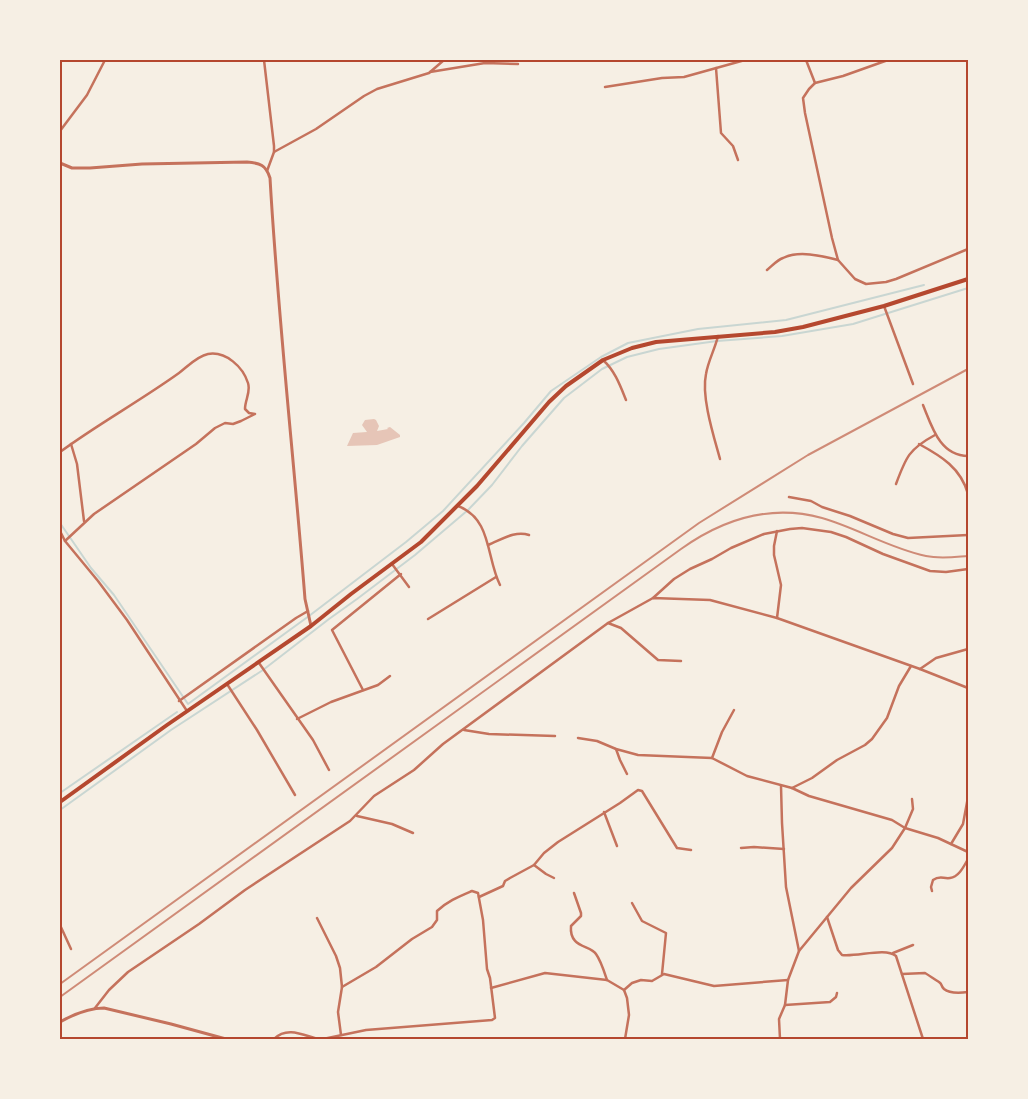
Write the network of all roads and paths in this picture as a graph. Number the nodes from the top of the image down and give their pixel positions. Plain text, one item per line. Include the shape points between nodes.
1 (105, 60) edge
2 (264, 60) edge
3 (444, 60) edge
4 (745, 60) edge
5 (806, 60) edge
6 (888, 60) edge
7 (518, 64) dead end
8 (716, 68) junction
9 (429, 73) junction
10 (815, 83) junction
11 (605, 87) dead end
12 (60, 131) edge
13 (274, 152) junction
14 (738, 160) dead end
15 (60, 162) edge
16 (268, 171) junction
17 (968, 249) edge
18 (838, 260) junction
19 (767, 270) dead end
20 (968, 279) edge
21 (884, 306) junction
22 (718, 336) junction
23 (603, 360) junction
24 (913, 384) dead end
25 (626, 400) dead end
26 (923, 405) dead end
27 (936, 435) junction
28 (71, 444) junction
29 (919, 444) junction
30 (60, 452) edge
31 (968, 456) edge
32 (720, 459) dead end
33 (896, 484) dead end
34 (968, 494) edge
35 (789, 497) dead end
36 (458, 506) junction
37 (84, 522) junction
38 (778, 530) junction
39 (60, 531) edge
40 (968, 535) edge
41 (529, 536) dead end
42 (65, 541) junction
43 (488, 546) junction
44 (392, 564) junction
45 (968, 569) edge
46 (401, 574) junction
47 (496, 577) junction
48 (500, 585) dead end
49 (409, 587) dead end
50 (653, 598) junction
51 (308, 611) junction
52 (778, 618) junction
53 (428, 619) dead end
54 (608, 623) junction
55 (312, 626) junction
56 (968, 649) edge
57 (681, 661) dead end
58 (259, 662) junction
59 (910, 666) junction
60 (920, 669) junction
61 (390, 676) dead end
62 (227, 684) junction
63 (968, 688) edge
64 (363, 690) junction
65 (179, 701) junction
66 (734, 710) dead end
67 (187, 711) junction
68 (296, 719) junction
69 (464, 730) junction
70 (555, 736) dead end
71 (578, 738) dead end
72 (616, 749) junction
73 (712, 758) junction
74 (329, 770) dead end
75 (628, 774) dead end
76 (781, 786) junction
77 (792, 788) junction
78 (295, 794) dead end
79 (968, 797) edge
80 (912, 799) dead end
81 (60, 802) edge
82 (604, 812) junction
83 (357, 816) junction
84 (905, 828) junction
85 (413, 833) dead end
86 (951, 844) junction
87 (617, 846) dead end
88 (740, 848) dead end
89 (784, 849) junction
90 (691, 850) dead end
91 (968, 852) edge
92 (968, 859) edge
93 (534, 865) junction
94 (554, 878) dead end
95 (932, 891) dead end
96 (574, 893) dead end
97 (479, 897) junction
98 (632, 903) dead end
99 (827, 917) junction
100 (317, 918) dead end
101 (60, 925) edge
102 (913, 945) dead end
103 (71, 949) dead end
104 (799, 951) junction
105 (893, 953) junction
106 (662, 974) junction
107 (902, 974) junction
108 (607, 980) junction
109 (788, 980) junction
110 (342, 987) junction
111 (491, 988) junction
112 (624, 990) junction
113 (968, 992) edge
114 (837, 993) dead end
115 (785, 1005) junction
116 (95, 1008) junction
117 (60, 1022) edge
118 (341, 1035) junction
119 (226, 1039) edge
120 (274, 1039) edge
121 (318, 1039) edge
122 (323, 1039) edge
123 (625, 1039) edge
124 (780, 1039) edge
125 (923, 1039) edge

1 - 12 street via 87,95
2 - 13 street
3 - 9 street
4 - 8 street
5 - 10 street
6 - 10 street
7 - 9 street via 486,63
8 - 11 street via 684,77
8 - 14 street via 721,133 733,146
9 - 13 street via 377,89
10 - 18 street via 803,98
13 - 16 street
15 - 16 street via 72,168 247,162 263,165
16 - 51 street
17 - 18 street via 896,279 866,284 856,279
18 - 19 street via 820,255 790,256 781,258
20 - 21 main road
21 - 22 main road via 803,327
21 - 24 street
22 - 23 main road via 656,342
22 - 32 street via 704,384
23 - 25 street via 619,381
23 - 36 main road via 549,402
26 - 27 street
27 - 29 street
27 - 31 street via 955,455
28 - 30 street
28 - 37 street via 77,464
28 - 37 street via 208,354 236,363 248,382 245,409 255,414 215,428
29 - 33 street via 909,454
29 - 34 street via 956,469
35 - 40 street via 811,501 908,538
36 - 43 street via 468,510 480,523
36 - 44 main road via 421,542
37 - 42 street
38 - 45 street via 802,528 831,532 930,571
38 - 50 street via 690,569
38 - 52 street via 774,555 781,585
39 - 42 street
41 - 43 street via 516,534
42 - 65 street via 122,613
43 - 47 street
44 - 46 street
44 - 55 main road
46 - 49 street
46 - 64 street via 332,630
47 - 48 street
47 - 53 street
50 - 52 street via 702,599
50 - 54 street
51 - 55 street
51 - 65 street
52 - 59 street
54 - 57 street via 621,628 658,660
54 - 69 street
55 - 58 main road
56 - 60 street via 936,658
58 - 62 main road
58 - 68 street
59 - 60 street
59 - 77 street via 887,718 872,739
60 - 63 street
61 - 64 street
62 - 67 main road
62 - 78 street
64 - 68 street
65 - 67 street
66 - 73 street
67 - 81 main road
68 - 74 street via 316,745
69 - 70 street
69 - 83 street via 414,770 374,796
71 - 72 street
72 - 73 street via 643,756
72 - 75 street
73 - 76 street via 747,776
76 - 77 street
76 - 89 street
77 - 84 street via 818,799 892,820
79 - 86 street via 963,824
80 - 84 street
82 - 87 street
82 - 90 street via 638,790 642,791 677,848
82 - 93 street via 544,853
83 - 85 street via 392,824
83 - 116 street via 128,972
84 - 86 street
84 - 99 street via 884,856
86 - 91 street
88 - 89 street
89 - 104 street via 786,887
92 - 95 street via 956,875 933,880
93 - 94 street
93 - 97 street via 510,878 494,892
96 - 108 street via 581,913 571,931 578,944 596,953
97 - 110 street via 476,891 472,891 446,903 437,911 437,920 432,927
97 - 111 street
98 - 106 street via 642,921 666,933
99 - 104 street
99 - 105 street via 842,955
100 - 110 street via 338,961
101 - 103 street
102 - 105 street
104 - 109 street
105 - 107 street
106 - 109 street via 714,986
106 - 112 street via 652,981 632,983
107 - 113 street via 925,973 948,991
107 - 125 street
108 - 111 street via 545,973
108 - 112 street
109 - 115 street
110 - 118 street via 338,1006
111 - 118 street via 495,1018 492,1020 394,1027
112 - 123 street via 629,1006
114 - 115 street via 830,1002
115 - 124 street via 779,1019
116 - 117 street
116 - 119 street via 162,1021
118 - 122 street
120 - 121 street via 284,1032 293,1032

